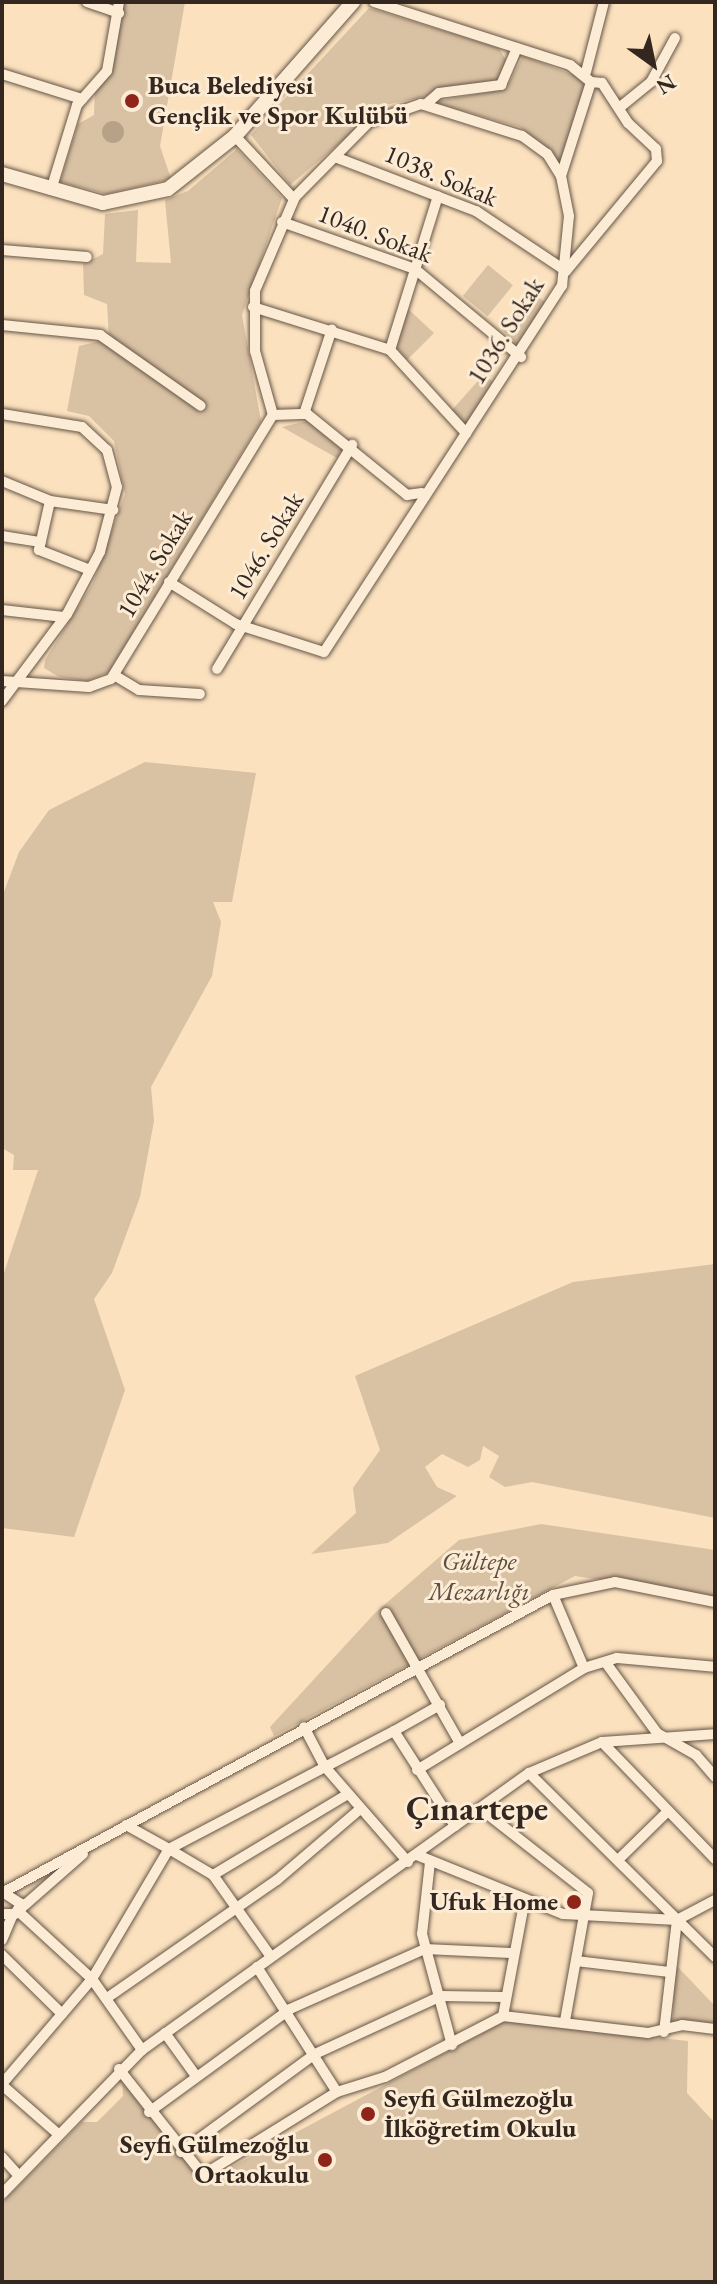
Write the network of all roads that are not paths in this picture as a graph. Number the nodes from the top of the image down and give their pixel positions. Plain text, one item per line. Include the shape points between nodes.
1 (87, 2) edge
2 (353, 2) edge
3 (374, 2) edge
4 (604, 2) edge
5 (119, 8) edge
6 (675, 38) dead end
7 (517, 48) junction
8 (2, 74) edge
9 (589, 77) junction
10 (82, 99) junction
11 (425, 105) junction
12 (619, 108) junction
13 (235, 136) junction
14 (335, 157) junction
15 (2, 174) edge
16 (561, 176) junction
17 (51, 190) junction
18 (438, 196) junction
19 (294, 199) junction
20 (282, 222) junction
21 (2, 250) edge
22 (87, 257) dead end
23 (415, 269) junction
24 (566, 271) junction
25 (253, 307) junction
26 (2, 325) edge
27 (332, 329) junction
28 (390, 350) junction
29 (521, 357) junction
30 (201, 406) dead end
31 (2, 414) edge
32 (304, 414) junction
33 (273, 415) junction
34 (466, 433) junction
35 (352, 445) junction
36 (2, 481) edge
37 (422, 493) junction
38 (50, 501) junction
39 (113, 510) junction
40 (2, 536) edge
41 (41, 542) junction
42 (90, 570) junction
43 (169, 582) junction
44 (2, 610) edge
45 (64, 617) junction
46 (243, 626) junction
47 (217, 669) dead end
48 (114, 675) junction
49 (15, 680) junction
50 (2, 681) edge
51 (200, 694) dead end
52 (2, 701) edge
53 (553, 1595) junction
54 (715, 1602) edge
55 (386, 1613) dead end
56 (606, 1663) junction
57 (715, 1667) edge
58 (420, 1668) junction
59 (584, 1668) junction
60 (440, 1705) junction
61 (304, 1727) junction
62 (394, 1731) junction
63 (657, 1733) junction
64 (715, 1734) edge
65 (602, 1742) junction
66 (460, 1743) junction
67 (325, 1767) junction
68 (417, 1770) junction
69 (529, 1773) junction
70 (715, 1777) edge
71 (346, 1795) junction
72 (360, 1809) junction
73 (481, 1809) junction
74 (668, 1811) junction
75 (126, 1825) junction
76 (455, 1826) junction
77 (104, 1836) junction
78 (169, 1849) junction
79 (412, 1858) junction
80 (619, 1859) junction
81 (715, 1859) edge
82 (430, 1862) junction
83 (213, 1875) junction
84 (3, 1893) edge
85 (525, 1899) junction
86 (715, 1900) edge
87 (234, 1908) junction
88 (7, 1914) edge
89 (580, 1914) junction
90 (679, 1919) junction
91 (2, 1940) edge
92 (425, 1949) junction
93 (511, 1953) junction
94 (2, 1955) edge
95 (271, 1957) junction
96 (715, 1957) edge
97 (576, 1961) junction
98 (257, 1967) junction
99 (669, 1972) junction
100 (92, 1979) junction
101 (441, 1996) junction
102 (504, 1997) junction
103 (107, 1998) junction
104 (290, 2009) junction
105 (62, 2014) junction
106 (503, 2016) junction
107 (565, 2021) junction
108 (715, 2029) edge
109 (664, 2032) junction
110 (165, 2033) junction
111 (452, 2045) junction
112 (142, 2050) junction
113 (315, 2054) junction
114 (119, 2069) junction
115 (196, 2076) junction
116 (2, 2085) edge
117 (337, 2092) junction
118 (149, 2112) junction
119 (57, 2133) junction
120 (181, 2152) junction
121 (2, 2157) edge
122 (19, 2176) junction
123 (2, 2194) edge

1 - 5 street
2 - 13 main road
3 - 7 street
4 - 9 street
5 - 10 street via 107,71
6 - 12 street via 651,82
7 - 9 street
7 - 11 street via 501,85 439,93
8 - 10 street
9 - 12 street via 602,83
9 - 16 street
10 - 17 street
11 - 14 street via 382,113
11 - 16 street via 522,136
12 - 24 street via 656,149 657,161
13 - 17 main road via 186,178 144,200 103,203
13 - 19 street
14 - 18 street, 1038. Sokak
14 - 19 street
15 - 17 main road
16 - 24 street, 1036. Sokak via 569,216
18 - 23 street
18 - 24 street, 1038. Sokak via 476,211
19 - 20 street
20 - 23 street, 1040. Sokak
20 - 25 street
21 - 22 street
23 - 28 street
23 - 29 street, 1040. Sokak
24 - 29 street, 1036. Sokak
25 - 27 street
25 - 33 street via 255,351
26 - 30 street via 100,335
27 - 28 street
27 - 32 street
28 - 34 street
29 - 34 street, 1036. Sokak
31 - 39 street via 69,422 93,436 115,469
32 - 33 street
32 - 35 street
33 - 43 street, 1044. Sokak
34 - 37 street, 1036. Sokak
35 - 37 street via 407,495
35 - 46 street, 1046. Sokak
36 - 38 street
37 - 46 street, 1036. Sokak via 324,652
38 - 39 street
38 - 41 street
39 - 42 street
40 - 41 street
41 - 42 street via 39,550
42 - 45 street
43 - 46 street, 1036. Sokak
43 - 48 street, 1044. Sokak
44 - 45 street
45 - 49 street
46 - 47 street, 1046. Sokak
48 - 49 street via 89,687
48 - 51 street via 139,690
49 - 50 street
49 - 52 street
53 - 54 street via 615,1582
53 - 58 street
53 - 59 street
55 - 58 street
56 - 57 street
56 - 59 street
56 - 63 street
58 - 60 street
58 - 61 street
59 - 66 street
60 - 62 street
60 - 66 street
61 - 67 street
61 - 75 street
62 - 67 street
62 - 68 street
63 - 64 street
63 - 65 street
63 - 70 street via 696,1755
65 - 69 street
65 - 74 street
66 - 68 street
67 - 71 street
67 - 78 street
68 - 76 street
69 - 73 street
69 - 80 street
71 - 72 street
71 - 83 street
72 - 79 street
72 - 87 street
73 - 76 street
73 - 89 street via 588,1893
74 - 80 street
74 - 81 street
75 - 77 street
75 - 78 street
76 - 79 street
77 - 84 street
77 - 88 street
78 - 83 street
78 - 100 street
79 - 82 street
79 - 95 street
80 - 90 street
82 - 85 street
82 - 92 street
83 - 87 street
84 - 88 street via 18,1896
85 - 89 street
85 - 93 street
86 - 90 street
87 - 95 street
87 - 103 street
88 - 91 street
88 - 100 street
89 - 90 street
89 - 97 street
90 - 96 street
90 - 99 street
92 - 93 street
92 - 101 street
92 - 104 street
93 - 102 street
94 - 105 street
95 - 98 street
97 - 99 street
97 - 107 street
98 - 104 street
98 - 110 street
99 - 109 street
100 - 103 street
100 - 105 street
101 - 102 street
101 - 111 street
101 - 113 street
102 - 106 street
103 - 112 street
104 - 113 street
104 - 115 street
105 - 116 street
106 - 107 street
106 - 111 street
107 - 109 street
108 - 109 street via 682,2025
110 - 112 street
110 - 115 street
111 - 117 street
112 - 114 street
113 - 117 street
113 - 120 street
114 - 118 street
114 - 119 street
115 - 118 street
116 - 119 street
117 - 120 street via 203,2175
118 - 120 street
119 - 122 street
121 - 122 street
122 - 123 street

